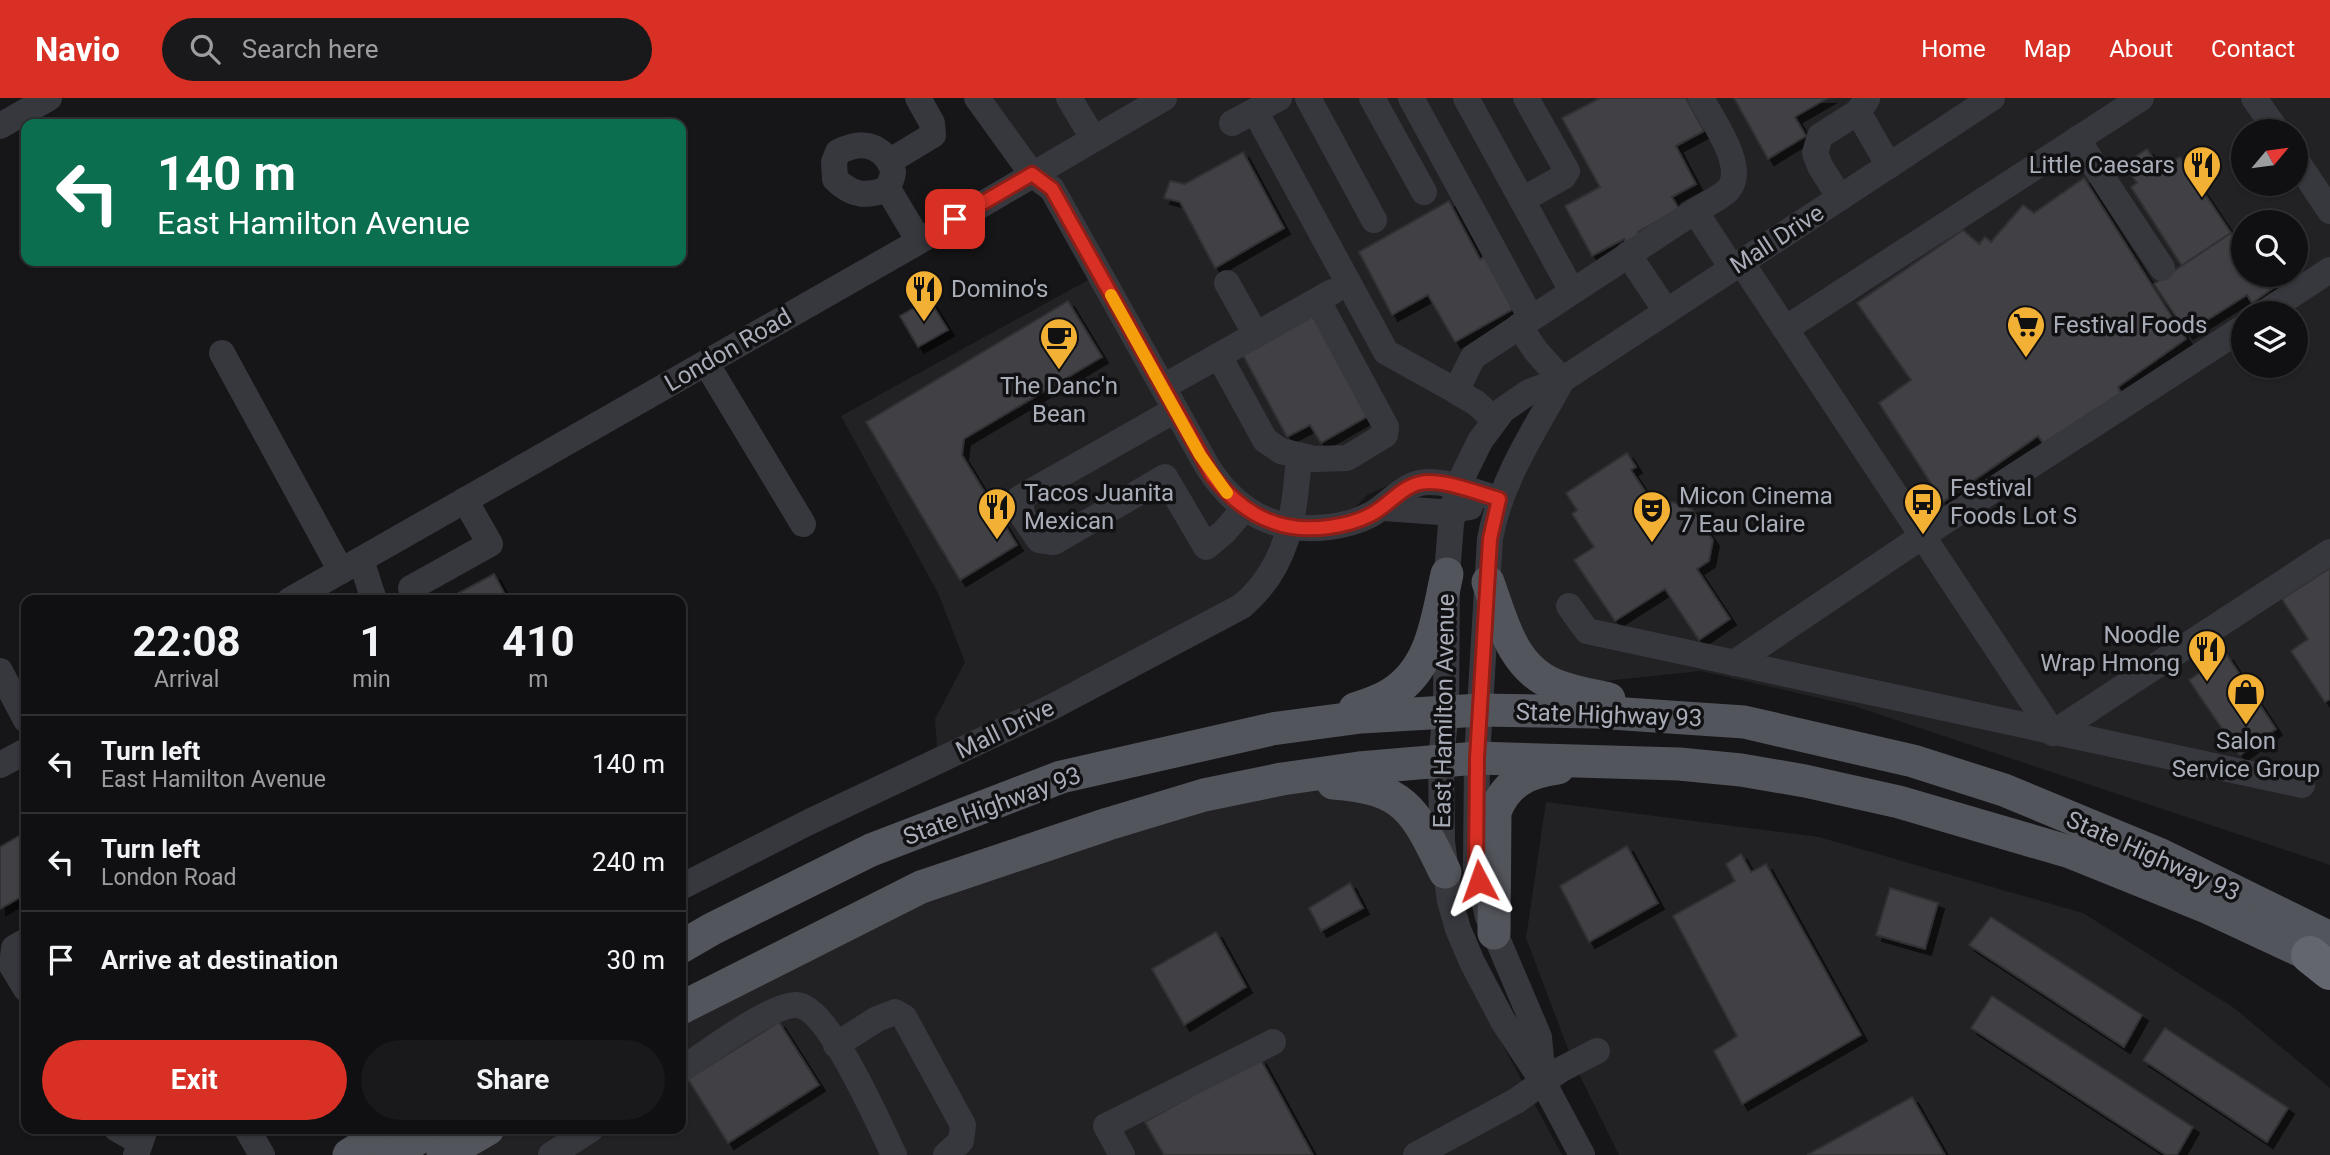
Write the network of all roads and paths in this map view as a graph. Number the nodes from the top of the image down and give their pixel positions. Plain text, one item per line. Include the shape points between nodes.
1 (49, 98) edge
2 (918, 98) edge
3 (976, 98) edge
4 (1069, 98) edge
5 (1279, 98) edge
6 (1308, 98) edge
7 (1372, 98) edge
8 (1411, 98) edge
9 (1466, 98) edge
10 (1701, 98) edge
11 (2141, 98) edge
12 (2254, 98) edge
13 (1162, 99) edge
14 (1533, 100) edge
15 (1865, 102) edge
16 (1976, 103) edge
17 (2269, 119) edge
18 (0, 126) edge
19 (1093, 138) junction
20 (2077, 139) junction
21 (890, 161) junction
22 (1889, 166) junction
23 (1032, 174) junction
24 (2308, 178) edge
25 (888, 188) junction
26 (1424, 192) dead end
27 (1840, 198) junction
28 (1522, 200) junction
29 (1695, 211) junction
30 (2330, 211) edge
31 (1374, 220) dead end
32 (919, 241) junction
33 (1628, 254) junction
34 (1737, 265) junction
35 (2162, 268) dead end
36 (2330, 270) edge
37 (1227, 283) dead end
38 (1349, 283) junction
39 (1572, 291) junction
40 (1318, 301) junction
41 (2282, 301) edge
42 (1666, 311) junction
43 (1525, 322) junction
44 (1785, 329) junction
45 (1256, 335) junction
46 (2231, 335) edge
47 (222, 353) dead end
48 (1219, 356) junction
49 (706, 363) junction
50 (1562, 380) junction
51 (1456, 391) junction
52 (1169, 399) junction
53 (1495, 420) junction
54 (1298, 457) junction
55 (1212, 475) junction
56 (1455, 499) junction
57 (1499, 499) junction
58 (465, 500) junction
59 (1178, 500) junction
60 (1244, 509) junction
61 (803, 523) dead end
62 (1291, 528) junction
63 (1923, 536) junction
64 (2330, 552) edge
65 (351, 566) junction
66 (1447, 573) junction
67 (299, 595) edge
68 (371, 595) edge
69 (415, 595) edge
70 (1487, 596) junction
71 (1569, 606) dead end
72 (1734, 663) junction
73 (0, 671) edge
74 (1446, 710) junction
75 (1481, 710) junction
76 (21, 711) edge
77 (1679, 716) junction
78 (1324, 722) junction
79 (2053, 733) junction
80 (21, 754) edge
81 (1477, 758) junction
82 (1441, 760) junction
83 (1608, 760) junction
84 (0, 765) edge
85 (1282, 779) junction
86 (2302, 785) dead end
87 (1445, 872) junction
88 (686, 884) edge
89 (712, 929) junction
90 (1494, 933) junction
91 (21, 944) edge
92 (686, 944) edge
93 (686, 951) edge
94 (2325, 957) edge
95 (21, 981) edge
96 (686, 1005) edge
97 (1273, 1042) dead end
98 (835, 1045) junction
99 (1597, 1051) dead end
100 (686, 1067) edge
101 (1543, 1082) junction
102 (250, 1134) edge
103 (382, 1134) edge
104 (425, 1134) edge
105 (479, 1134) edge
106 (583, 1134) edge
107 (262, 1155) edge
108 (349, 1155) edge
109 (391, 1155) edge
110 (443, 1155) edge
111 (551, 1155) edge
112 (894, 1155) edge
113 (946, 1155) edge
114 (1122, 1155) edge
115 (1416, 1155) edge
116 (1582, 1155) edge

1 - 18 street
2 - 21 street via 932,123 933,135
3 - 23 street
4 - 19 street
5 - 38 street via 1244,117
6 - 31 street
7 - 26 street
8 - 43 street
9 - 28 street
10 - 29 street via 1736,173 1728,189
11 - 20 street
12 - 17 street
13 - 19 street, London Road
14 - 28 street via 1567,171
15 - 22 street
15 - 27 street via 1820,136 1815,153
16 - 22 street, Mall Drive
19 - 23 street, London Road
20 - 35 street
20 - 44 street
21 - 25 street via 893,172
21 - 25 street via 867,145 838,152 834,162 835,179 846,190 873,195
22 - 27 street, Mall Drive
23 - 32 street, London Road
23 - 52 street via 1052,189
24 - 30 street
25 - 32 street
27 - 34 street, Mall Drive
28 - 39 street
29 - 33 street
29 - 34 street
32 - 49 street, London Road
33 - 39 street
33 - 42 street
34 - 42 street, Mall Drive
34 - 44 street
36 - 41 street
37 - 45 street
38 - 40 street
38 - 51 street via 1386,352
39 - 43 street
40 - 45 street
40 - 54 street via 1387,428 1385,435 1347,458
42 - 50 street, Mall Drive
43 - 50 street via 1536,351
43 - 51 street via 1473,357
44 - 63 street
45 - 48 street
46 - 63 street
47 - 65 street
48 - 52 street
48 - 54 street via 1265,440
49 - 58 street, London Road
49 - 61 street
50 - 53 street, Mall Drive via 1516,400
50 - 57 street, Mall Drive
51 - 53 street
52 - 55 street
52 - 59 street via 1020,498 1022,515 1039,540 1054,542 1165,477
53 - 56 street, Mall Drive via 1470,458
54 - 62 street, Mall Drive
55 - 59 street
55 - 60 street
56 - 57 street
56 - 62 street via 1431,482 1418,483 1384,508 1347,524
56 - 66 street, East Hamilton Avenue
57 - 70 street, East Hamilton Avenue via 1490,539
58 - 65 street, London Road
58 - 69 street via 490,544 411,588
59 - 60 street via 1206,547
60 - 62 street
62 - 88 street, Mall Drive via 1269,576 1242,606 1052,707
63 - 72 street
63 - 79 street
64 - 79 street
65 - 67 street, London Road
65 - 68 street
66 - 74 street, East Hamilton Avenue
66 - 78 main road via 1431,643 1419,667 1388,696
70 - 75 street, East Hamilton Avenue
70 - 77 main road via 1510,643 1538,676 1556,686
71 - 72 street via 1587,631
72 - 79 street
73 - 76 street
74 - 75 main road, State Highway 93
74 - 78 main road, State Highway 93
74 - 82 street, East Hamilton Avenue
75 - 77 main road, State Highway 93
75 - 81 street, East Hamilton Avenue
77 - 94 main road, State Highway 93 via 1744,722 1821,738 2004,790 2161,855
78 - 89 main road, State Highway 93 via 1272,729 1061,777 871,850
79 - 86 street
80 - 84 street
81 - 82 main road, State Highway 93
81 - 83 main road, State Highway 93
81 - 90 street, East Hamilton Avenue via 1476,867
82 - 85 main road, State Highway 93
82 - 87 street, East Hamilton Avenue
83 - 90 main road via 1535,771 1499,800 1495,812
83 - 94 main road, State Highway 93 via 1741,770 1899,802 2070,852
85 - 87 main road via 1363,785 1389,794 1420,824
85 - 96 main road, State Highway 93 via 1180,802 921,887
87 - 101 street, East Hamilton Avenue via 1458,929 1472,962
89 - 92 main road, State Highway 93
89 - 93 main road
90 - 101 street, East Hamilton Avenue via 1539,1037
91 - 95 street via 14,948 12,966
97 - 114 street via 1106,1126
98 - 100 street via 811,1011 796,1005 766,1014
98 - 112 street via 851,1065
98 - 113 street via 877,1019 895,1012 904,1017 963,1125 961,1141
99 - 101 street
101 - 115 street via 1502,1110
101 - 116 street, East Hamilton Avenue
102 - 107 street
103 - 108 main road
104 - 109 main road
105 - 110 main road
106 - 111 street

